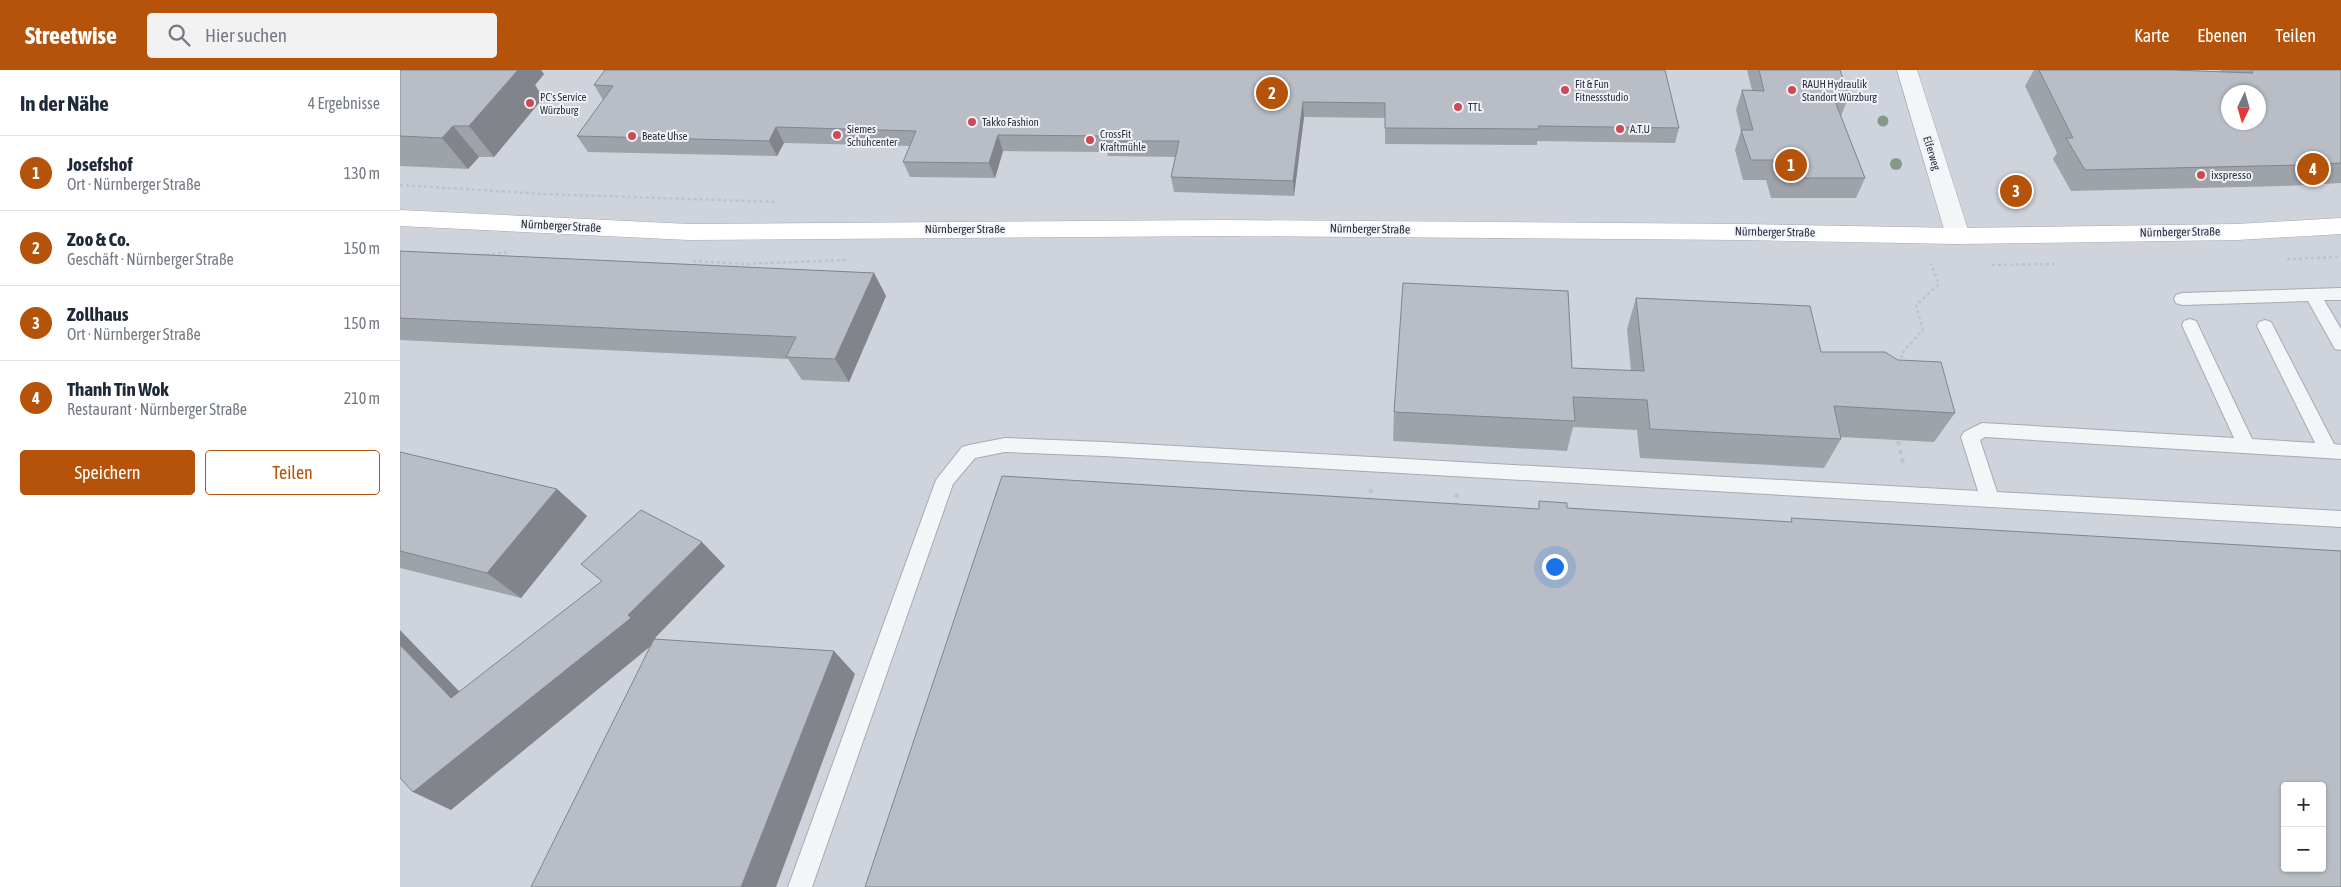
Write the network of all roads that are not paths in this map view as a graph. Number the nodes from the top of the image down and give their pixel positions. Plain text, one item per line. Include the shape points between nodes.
1 (1907, 70) edge
2 (400, 218) edge
3 (2341, 226) edge
4 (1958, 236) junction
5 (2341, 294) edge
6 (2313, 295) junction
7 (2182, 300) dead end
8 (2190, 325) dead end
9 (2265, 326) dead end
10 (2341, 344) edge
11 (2247, 447) junction
12 (2334, 452) edge
13 (1990, 500) junction
14 (2341, 519) edge
15 (800, 887) edge

1 - 4 street, Elferweg
2 - 4 street, Nürnberger Straße via 689,232 1223,228
3 - 4 street, Nürnberger Straße via 2237,232
5 - 6 lane
6 - 7 lane
6 - 10 lane
8 - 11 lane
9 - 12 lane
11 - 12 lane
11 - 13 lane via 1982,430 1970,437 1971,446
13 - 14 lane
13 - 15 lane via 1094,449 1005,445 969,452 945,480

